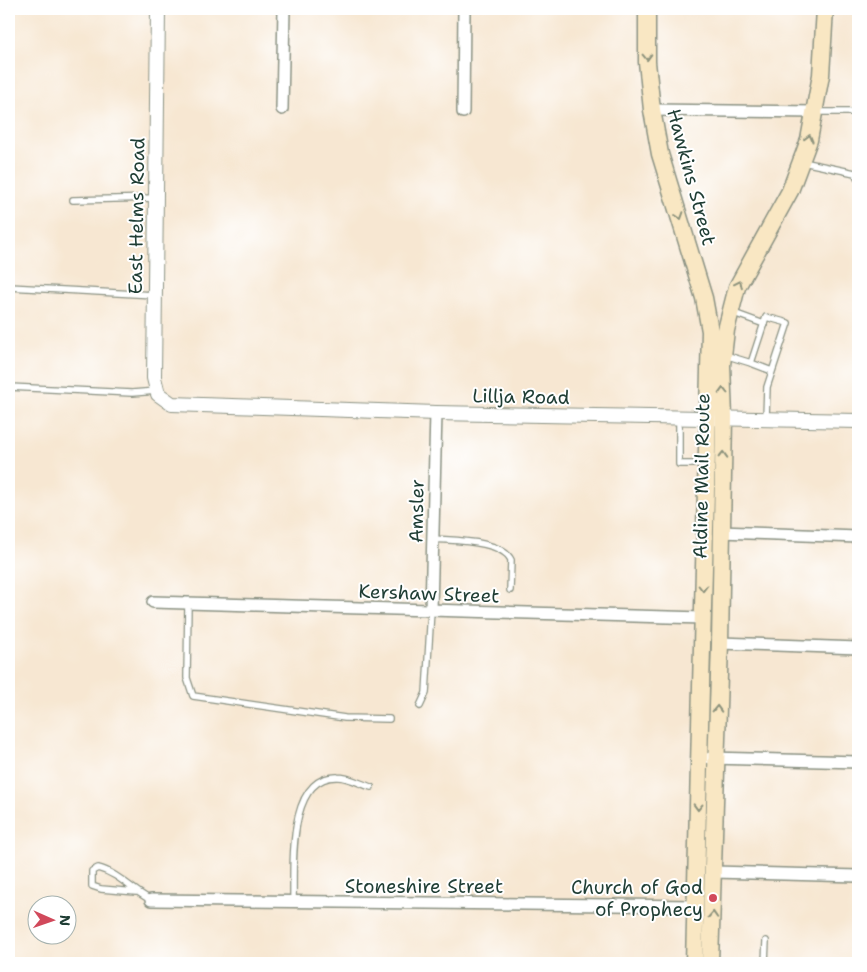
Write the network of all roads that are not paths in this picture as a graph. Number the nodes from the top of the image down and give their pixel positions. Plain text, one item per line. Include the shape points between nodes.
1 (158, 9) edge
2 (284, 9) edge
3 (464, 9) edge
4 (647, 9) edge
5 (825, 9) edge
6 (282, 109) dead end
7 (652, 110) junction
8 (463, 112) dead end
9 (815, 112) junction
10 (858, 112) edge
11 (801, 162) junction
12 (858, 179) edge
13 (156, 198) junction
14 (73, 200) dead end
15 (9, 287) edge
16 (154, 295) junction
17 (729, 311) junction
18 (764, 324) junction
19 (716, 355) junction
20 (751, 363) junction
21 (772, 371) junction
22 (9, 388) edge
23 (157, 391) junction
24 (436, 413) junction
25 (679, 417) junction
26 (707, 417) junction
27 (724, 417) junction
28 (766, 418) junction
29 (858, 421) edge
30 (706, 464) junction
31 (720, 532) junction
32 (858, 536) edge
33 (433, 540) junction
34 (510, 590) dead end
35 (153, 602) dead end
36 (188, 603) junction
37 (431, 610) junction
38 (703, 618) junction
39 (720, 643) junction
40 (858, 648) edge
41 (420, 706) dead end
42 (389, 719) dead end
43 (707, 758) junction
44 (858, 762) edge
45 (371, 787) dead end
46 (714, 872) junction
47 (858, 876) edge
48 (136, 892) junction
49 (151, 900) joint
50 (293, 903) junction
51 (696, 906) junction
52 (766, 941) dead end
53 (694, 963) edge
54 (710, 963) edge
55 (765, 963) edge

1 - 13 street, East Helms Road
2 - 6 street
3 - 8 street
4 -> 7 main road, Hawkins Street via 647,62
5 - 9 main road, Aldine Mail Route via 824,51
7 - 9 street
7 -> 19 main road, Hawkins Street via 660,154 704,298
9 - 10 lane
11 -> 9 main road, Aldine Mail Route
11 - 12 lane via 854,173
17 -> 11 main road, Aldine Mail Route via 737,287 790,191
13 - 14 lane
13 - 16 street, East Helms Road
15 - 16 lane
16 - 23 street, East Helms Road via 152,346
17 - 18 lane
17 - 19 main road, Aldine Mail Route
18 - 20 lane
18 - 21 lane via 766,317 788,323
19 - 20 lane
19 - 26 main road, Aldine Mail Route
27 -> 19 main road, Aldine Mail Route
20 - 21 lane
21 - 28 lane via 767,387
22 - 23 lane via 132,393
23 - 24 street, Lillja Road via 172,404 184,406
24 - 25 street, Lillja Road
24 - 33 street, Amsler
25 - 26 street, Lillja Road
25 - 30 lane via 679,464
26 - 27 street, Lillja Road
26 - 30 main road, Aldine Mail Route
27 - 28 street, Lillja Road
31 -> 27 main road, Aldine Mail Route
28 - 29 street, Lillja Road
30 -> 38 main road, Aldine Mail Route
31 - 32 street
31 - 39 main road, Aldine Mail Route
33 - 34 lane via 501,548 511,560
33 - 37 street, Amsler
35 - 36 street, Kershaw Street
36 - 37 street, Kershaw Street
36 - 42 lane via 188,678 193,696 345,718
37 - 38 street, Kershaw Street
37 - 41 lane via 426,698
38 - 43 main road, Aldine Mail Route
39 - 40 street
43 -> 39 main road, Aldine Mail Route
43 - 44 street
43 - 46 main road, Aldine Mail Route
43 -> 51 main road, Aldine Mail Route
45 - 50 lane via 338,777 323,779 308,789 296,827
46 - 47 street
54 -> 46 main road, Aldine Mail Route
48 - 48 lane via 107,870 98,868 92,871 92,886
48 - 49 lane
49 - 50 street, Stoneshire Street
50 - 51 street, Stoneshire Street
51 - 53 main road, Aldine Mail Route
52 - 55 lane

